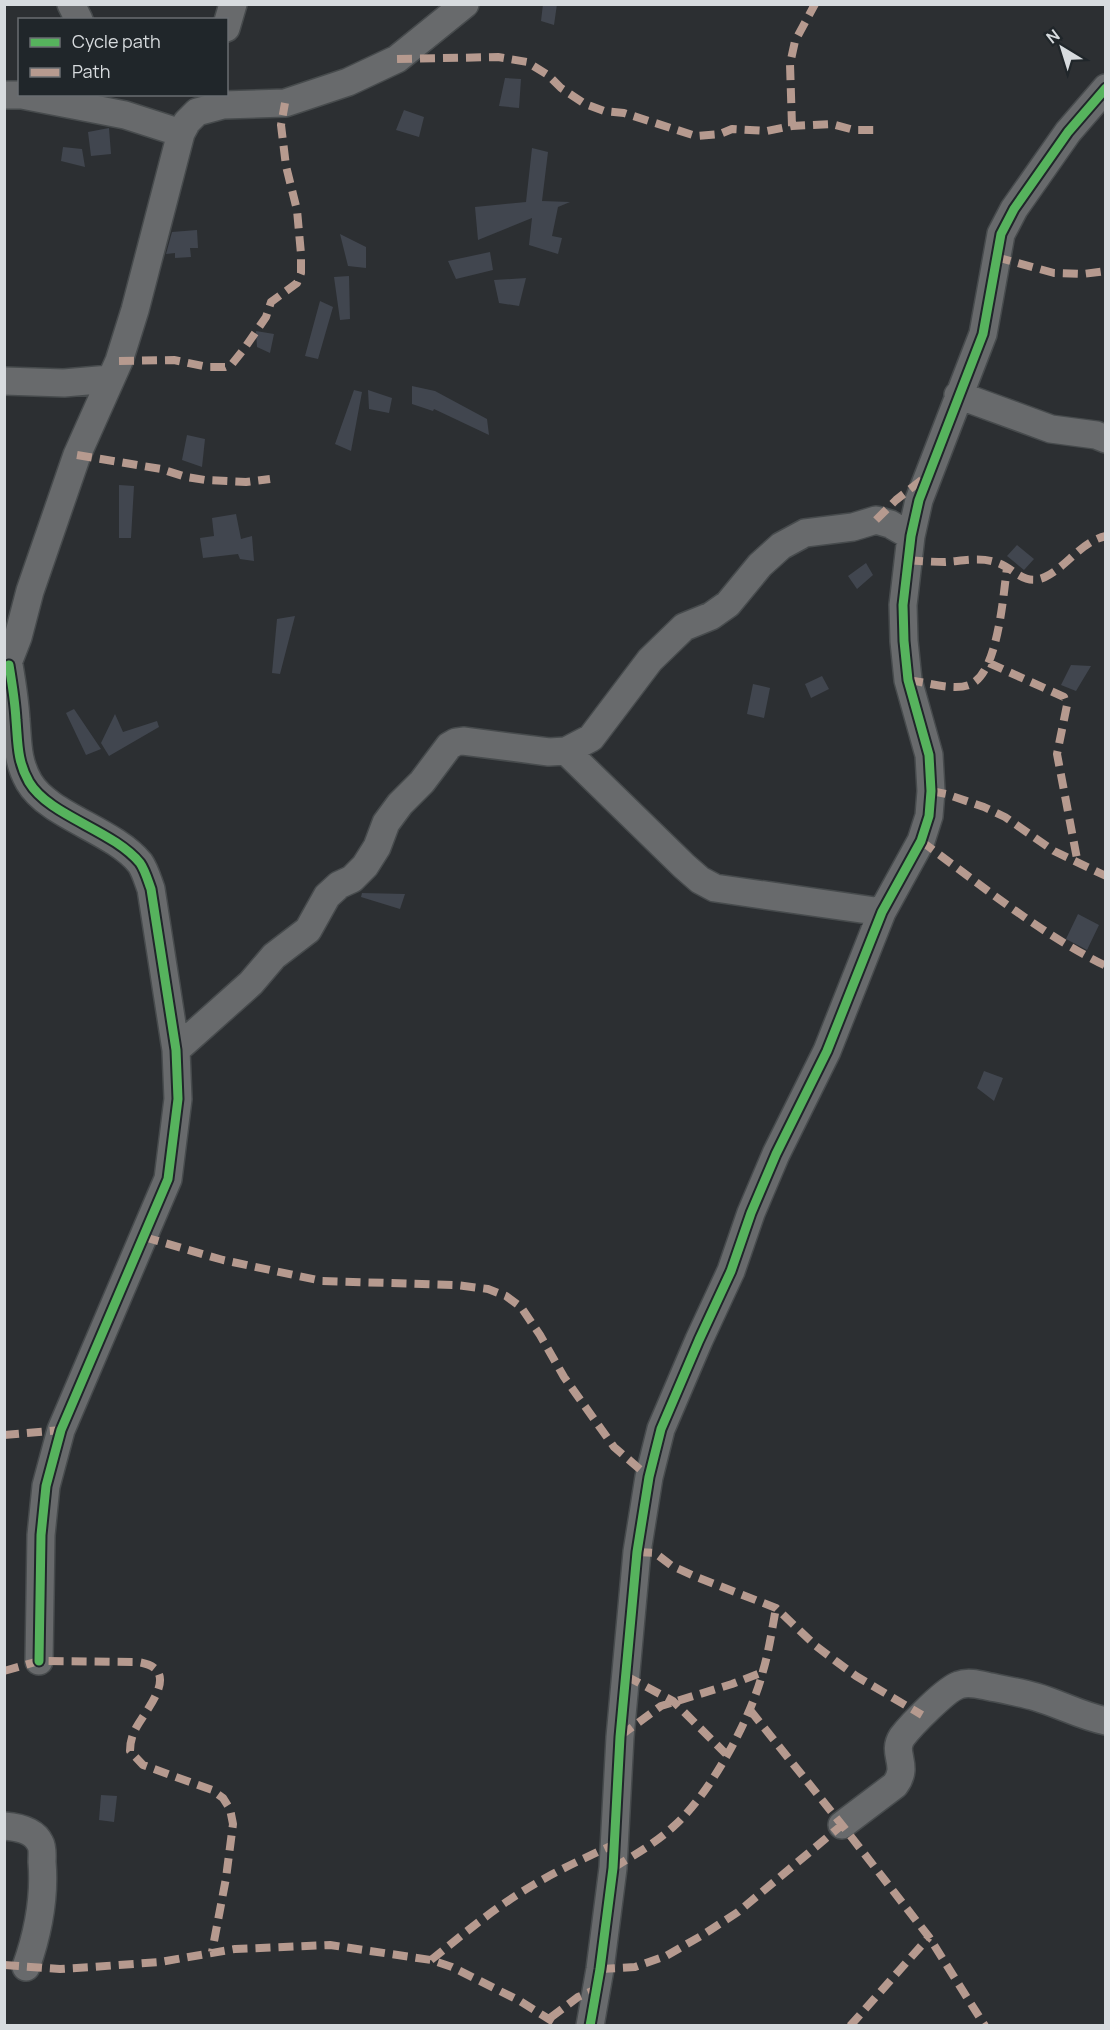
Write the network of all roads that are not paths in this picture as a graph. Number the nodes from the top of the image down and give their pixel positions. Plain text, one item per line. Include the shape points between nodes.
1 (70, 4) edge
2 (233, 4) edge
3 (465, 4) edge
4 (78, 18) edge
5 (228, 21) edge
6 (1106, 88) edge
7 (32, 96) edge
8 (200, 103) edge
9 (122, 105) edge
10 (181, 134) junction
11 (110, 378) junction
12 (4, 381) edge
13 (958, 395) junction
14 (1106, 439) edge
15 (911, 536) junction
16 (11, 638) edge
17 (7, 669) edge
18 (566, 751) junction
19 (15, 776) edge
20 (882, 912) junction
21 (176, 1050) junction
22 (39, 1661) dead end
23 (1106, 1721) edge
24 (842, 1825) dead end
25 (4, 1826) edge
26 (26, 1967) dead end
27 (590, 2025) edge

1 - 4 street
2 - 5 street
3 - 8 street via 397,59 348,82 285,103
6 - 13 street via 1068,132 1001,234 983,334
7 - 9 street
8 - 10 street
9 - 10 street
10 - 11 street via 135,310
11 - 12 street via 64,383
11 - 16 street via 73,465
13 - 14 street via 1051,429
13 - 15 street via 922,492
15 - 18 street via 876,520 805,533 781,546 728,604 684,627 651,660 591,738
15 - 20 street via 903,605 904,641 908,680 929,755 931,791 921,841
16 - 17 street
17 - 19 street via 16,720
18 - 20 street via 684,866 715,888
18 - 21 street via 464,741 449,746 386,823 377,847 359,874 327,896 308,930 274,956 251,983
19 - 21 street via 141,864 151,889
20 - 27 street via 827,1051 776,1154 731,1271 661,1429 637,1552 613,1868
21 - 22 street via 177,1099 168,1179 61,1430 46,1486
23 - 24 street via 1085,1717 1036,1697 978,1684 956,1686 900,1740 901,1777 895,1785
25 - 26 street via 33,1834 41,1844 42,1906

